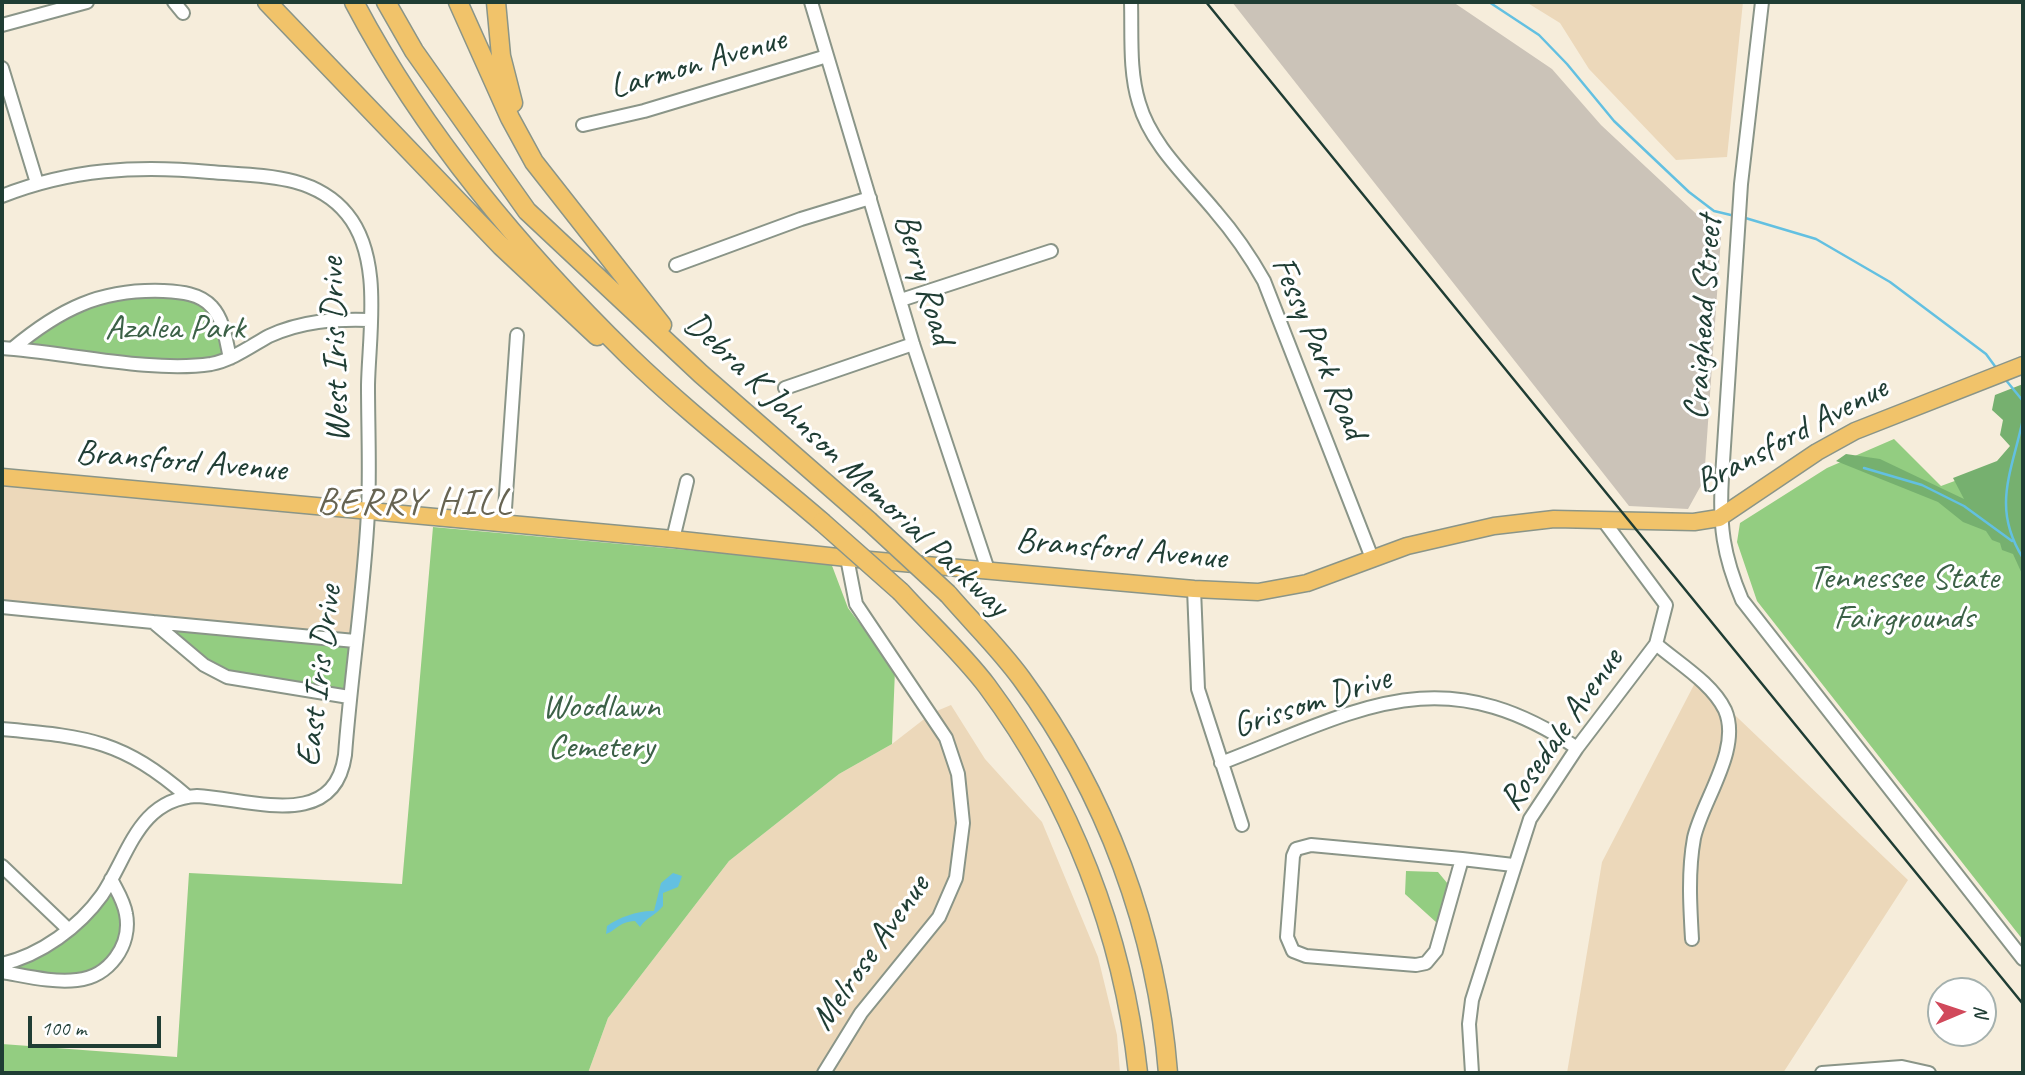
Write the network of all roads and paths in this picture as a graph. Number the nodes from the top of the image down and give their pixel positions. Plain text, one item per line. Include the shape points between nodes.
1 (87, 2) edge
2 (174, 2) edge
3 (267, 2) edge
4 (279, 2) edge
5 (354, 2) edge
6 (387, 2) edge
7 (458, 2) edge
8 (496, 2) edge
9 (811, 2) edge
10 (1131, 2) edge
11 (1762, 2) edge
12 (183, 13) dead end
13 (2, 25) edge
14 (312, 45) junction
15 (827, 56) junction
16 (2, 68) edge
17 (583, 125) dead end
18 (542, 170) junction
19 (37, 183) junction
20 (2, 196) edge
21 (870, 198) junction
22 (1051, 251) dead end
23 (676, 265) dead end
24 (901, 300) junction
25 (369, 320) junction
26 (517, 335) dead end
27 (913, 344) junction
28 (7, 349) edge
29 (630, 356) junction
30 (230, 358) junction
31 (2021, 366) edge
32 (701, 374) junction
33 (785, 388) dead end
34 (2, 477) edge
35 (687, 481) dead end
36 (368, 512) junction
37 (1719, 518) junction
38 (1603, 520) junction
39 (504, 523) junction
40 (673, 539) junction
41 (847, 558) junction
42 (1372, 558) junction
43 (988, 570) junction
44 (1195, 589) junction
45 (2, 607) edge
46 (153, 622) junction
47 (355, 641) junction
48 (1656, 644) junction
49 (349, 697) junction
50 (2, 729) edge
51 (1577, 748) junction
52 (1221, 762) junction
53 (188, 797) junction
54 (1242, 825) dead end
55 (1462, 859) junction
56 (2, 866) edge
57 (1513, 866) junction
58 (111, 879) junction
59 (68, 929) junction
60 (1692, 939) dead end
61 (2023, 959) edge
62 (2, 964) edge
63 (2, 972) edge
64 (824, 1073) edge
65 (1138, 1073) edge
66 (1168, 1073) edge
67 (1472, 1073) edge
68 (1830, 1073) edge
69 (1929, 1073) edge

1 - 13 street
2 - 12 street
3 - 14 highway
4 - 14 highway
5 - 29 highway, Debra K Johnson Memorial Parkway via 400,82 463,172
6 - 32 highway, Debra K Johnson Memorial Parkway via 429,73 527,211
7 - 18 highway via 510,118
8 - 18 highway via 507,85
9 - 15 street, Berry Road
10 - 42 street, Fessy Park Road via 1139,104 1156,140 1218,214 1264,281
11 - 37 street, Craighead Street via 1741,191
14 - 29 highway via 534,279 604,342
15 - 17 street, Larmon Avenue
15 - 21 street, Berry Road
16 - 19 street
18 - 32 highway via 566,207
19 - 20 street, West Iris Drive
19 - 25 street, West Iris Drive via 109,170 157,168 278,178 316,189 341,207 358,232 368,269
21 - 23 street
21 - 24 street, Berry Road
22 - 24 street
24 - 27 street, Berry Road
25 - 30 street via 302,324
25 - 36 street, West Iris Drive
26 - 39 street
27 - 33 street
27 - 43 street, Berry Road
28 - 30 street via 166,365 201,365
28 - 30 street via 88,300 124,291 165,291 196,296 212,307
29 - 65 highway, Debra K Johnson Memorial Parkway, bridge via 901,592 986,684 1055,793 1091,874 1127,1000
31 - 37 main road, Bransford Avenue via 1855,431
32 - 66 highway, Debra K Johnson Memorial Parkway, bridge via 948,594 1020,677 1085,780 1121,862 1151,951
34 - 36 main road, Bransford Avenue
35 - 40 street
36 - 39 main road, Bransford Avenue
36 - 47 street, East Iris Drive
37 - 38 main road, Bransford Avenue via 1694,522
37 - 61 street, Craighead Street via 1726,562 1742,600
38 - 42 main road, Bransford Avenue via 1554,519 1493,526
38 - 48 street, Rosedale Avenue via 1666,605
39 - 40 main road, Bransford Avenue
40 - 41 main road, Bransford Avenue
41 - 43 main road, Bransford Avenue
41 - 64 street, Melrose Avenue via 856,604 946,738 958,774 963,823 956,878 939,917 861,1013
42 - 44 main road, Bransford Avenue via 1284,589
43 - 44 main road, Bransford Avenue
44 - 52 street via 1198,689
45 - 46 street
46 - 47 street
46 - 49 street via 204,665 227,677
47 - 49 street, East Iris Drive
48 - 51 street, Rosedale Avenue
48 - 60 street via 1711,690 1726,712 1728,740 1695,836 1689,885
49 - 53 street, East Iris Drive via 342,772 320,800 289,805
50 - 53 street via 84,737 110,745
51 - 52 street, Grissom Drive via 1520,714 1438,696 1379,705
51 - 57 street, Rosedale Avenue via 1534,812
52 - 54 street
53 - 58 street, East Iris Drive via 160,808 141,824
55 - 55 street via 1300,847 1293,856 1290,947 1306,956 1426,963 1436,951
55 - 57 street
56 - 59 street
57 - 67 street, Rosedale Avenue via 1472,1000
58 - 59 street, East Iris Drive via 95,904
58 - 63 street via 125,910 127,929 121,949 104,970 73,981
59 - 62 street, East Iris Drive via 35,952
68 - 69 street via 1902,1067

